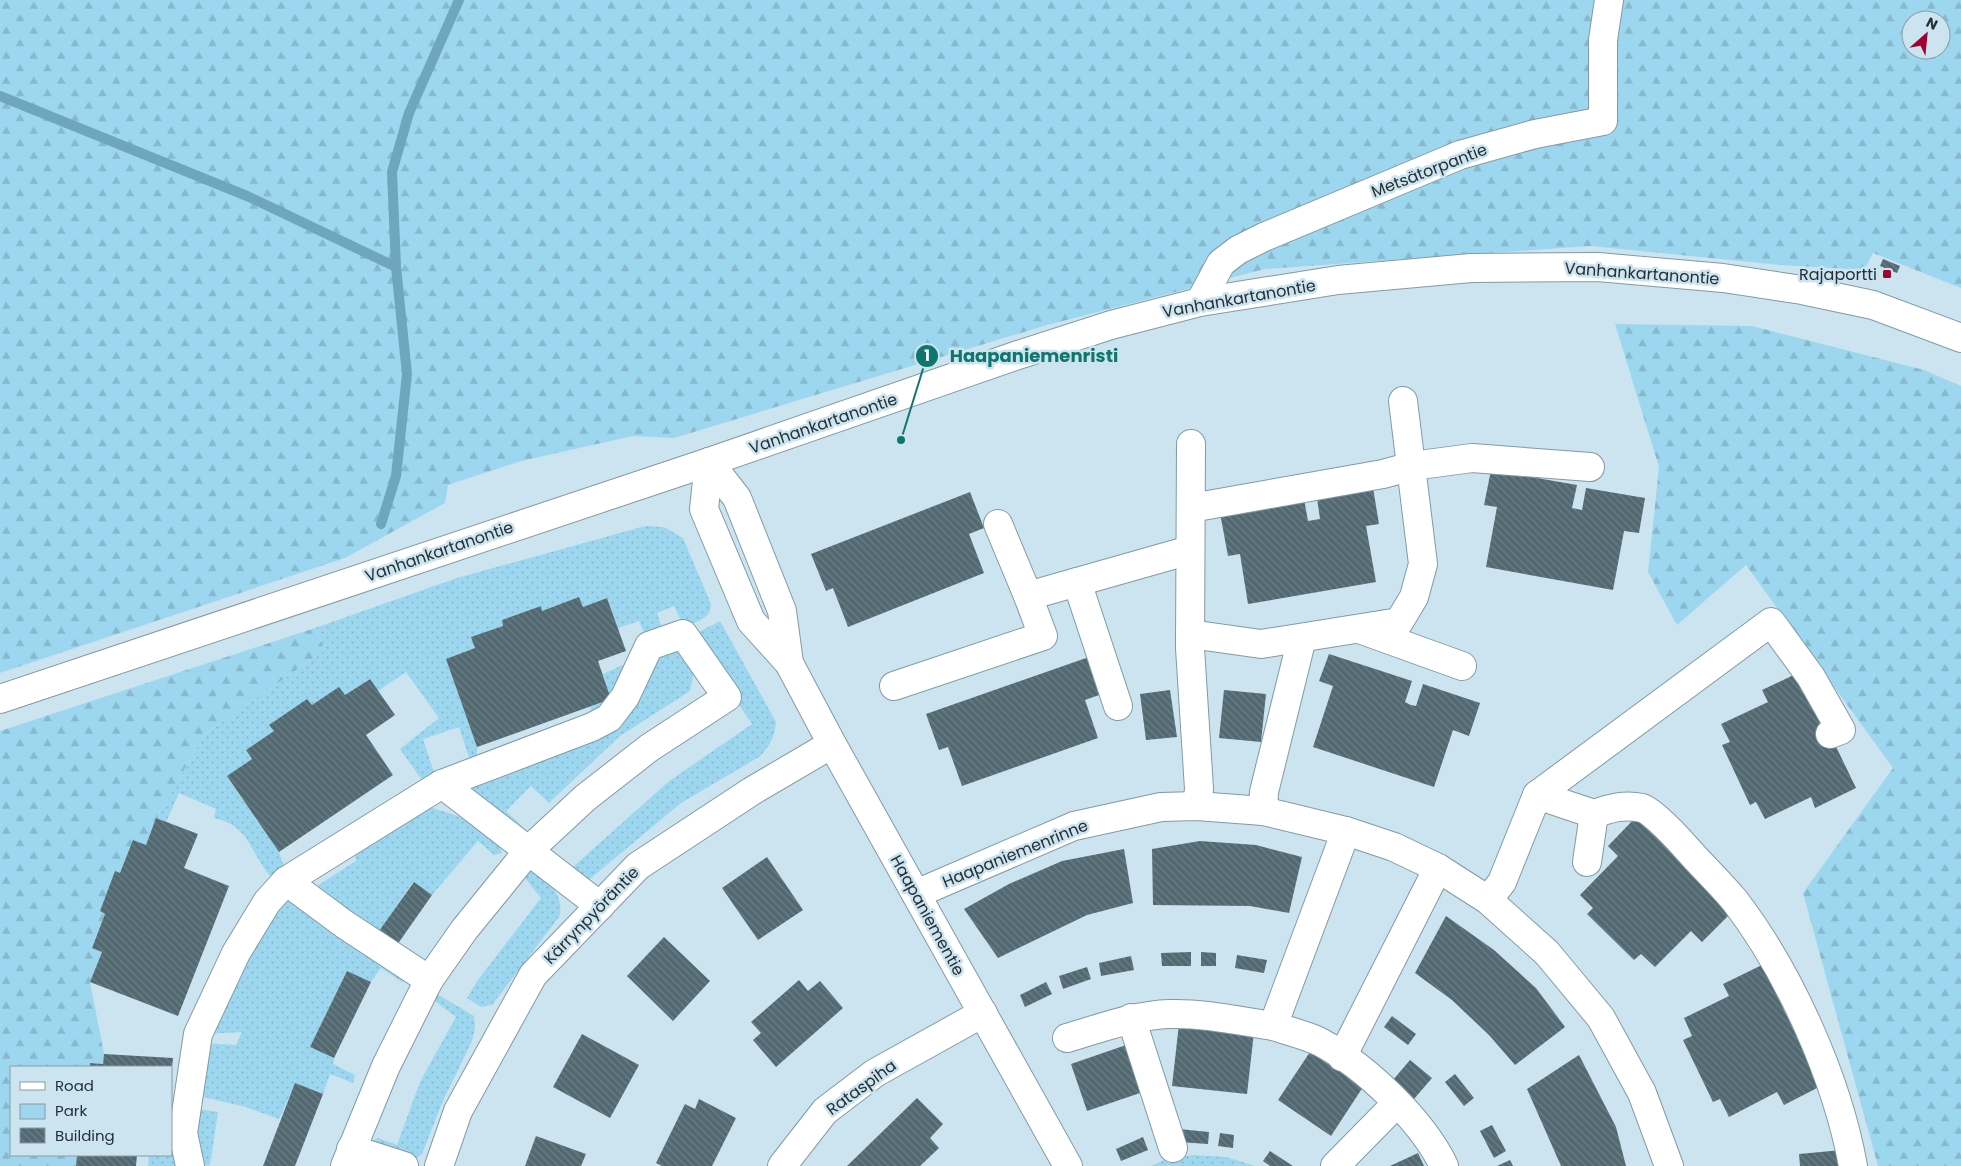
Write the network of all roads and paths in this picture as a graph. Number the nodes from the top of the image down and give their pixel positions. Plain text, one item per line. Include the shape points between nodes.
1 (1609, 0) edge
2 (1200, 302) junction
3 (1961, 338) edge
4 (1404, 401) dead end
5 (1191, 444) dead end
6 (709, 462) junction
7 (1412, 466) junction
8 (1590, 467) dead end
9 (1191, 508) junction
10 (998, 524) dead end
11 (1190, 550) junction
12 (1077, 582) junction
13 (1028, 596) junction
14 (1360, 629) junction
15 (1190, 634) junction
16 (1302, 638) junction
17 (1462, 666) dead end
18 (894, 686) dead end
19 (0, 699) edge
20 (1118, 706) dead end
21 (1830, 734) dead end
22 (832, 744) junction
23 (442, 784) junction
24 (1537, 796) junction
25 (1197, 806) junction
26 (1263, 811) junction
27 (1594, 814) junction
28 (1346, 831) junction
29 (529, 850) junction
30 (1587, 862) dead end
31 (1438, 868) junction
32 (286, 881) junction
33 (916, 894) junction
34 (1488, 900) junction
35 (600, 906) junction
36 (429, 980) junction
37 (983, 1013) junction
38 (1131, 1018) junction
39 (1273, 1026) junction
40 (1067, 1038) dead end
41 (1342, 1057) junction
42 (1396, 1104) junction
43 (1173, 1148) dead end
44 (348, 1158) edge
45 (190, 1166) edge
46 (404, 1166) edge
47 (439, 1166) edge
48 (782, 1166) edge
49 (1068, 1166) edge
50 (1335, 1166) edge
51 (1444, 1166) edge
52 (1669, 1166) edge
53 (1853, 1166) edge

1 - 2 street, Metsätorpantie via 1603,40 1603,121 1535,134 1460,155 1264,237 1221,263
2 - 3 street, Vanhankartanontie via 1338,280 1461,269 1598,267 1723,278 1802,290 1873,306
2 - 6 street, Vanhankartanontie via 1111,325
4 - 7 street
5 - 9 street
6 - 19 street, Vanhankartanontie
6 - 22 street, Haapaniementie via 704,509 752,621 789,663
7 - 8 street via 1472,458
7 - 9 street
7 - 14 street via 1423,564 1414,597 1399,622
9 - 11 street
10 - 13 street
11 - 12 street
11 - 15 street
12 - 13 street
12 - 20 street
13 - 18 street via 1042,636
14 - 16 street
14 - 17 street
15 - 16 street via 1262,644
15 - 25 street via 1199,789
16 - 26 street via 1264,792
21 - 24 street via 1840,730 1811,677 1771,622
22 - 33 street, Haapaniementie
22 - 35 street, Kärrynpyöräntie via 752,791 638,866
23 - 29 street
23 - 29 street via 609,718 625,697 650,646 683,634 727,698 642,754 585,798
23 - 32 street
24 - 27 street
24 - 34 street via 1502,882
25 - 26 street, Haapaniemenrinne
25 - 33 street, Haapaniemenrinne via 1161,807 1074,826
26 - 28 street, Haapaniemenrinne
27 - 30 street
27 - 53 street via 1614,806 1644,808 1672,833 1734,901 1768,949 1802,1013 1833,1090 1849,1140
28 - 31 street, Haapaniemenrinne via 1394,847
28 - 39 street
29 - 35 street
29 - 36 street via 464,930
31 - 34 street, Haapaniemenrinne
31 - 41 street
32 - 36 street
32 - 45 street via 267,902 236,953 198,1034 183,1133
33 - 37 street, Haapaniementie
34 - 52 street, Haapaniemenrinne via 1546,953 1600,1018 1642,1093
35 - 47 street, Kärrynpyöräntie via 533,975 458,1111
36 - 44 street via 386,1066
37 - 48 street, Rataspiha via 874,1073 825,1111
37 - 49 street, Haapaniementie
38 - 39 street via 1170,1014
38 - 40 street
38 - 43 street
39 - 41 street via 1319,1042
41 - 42 street via 1365,1073
42 - 50 street
42 - 51 street via 1438,1153
44 - 46 street

